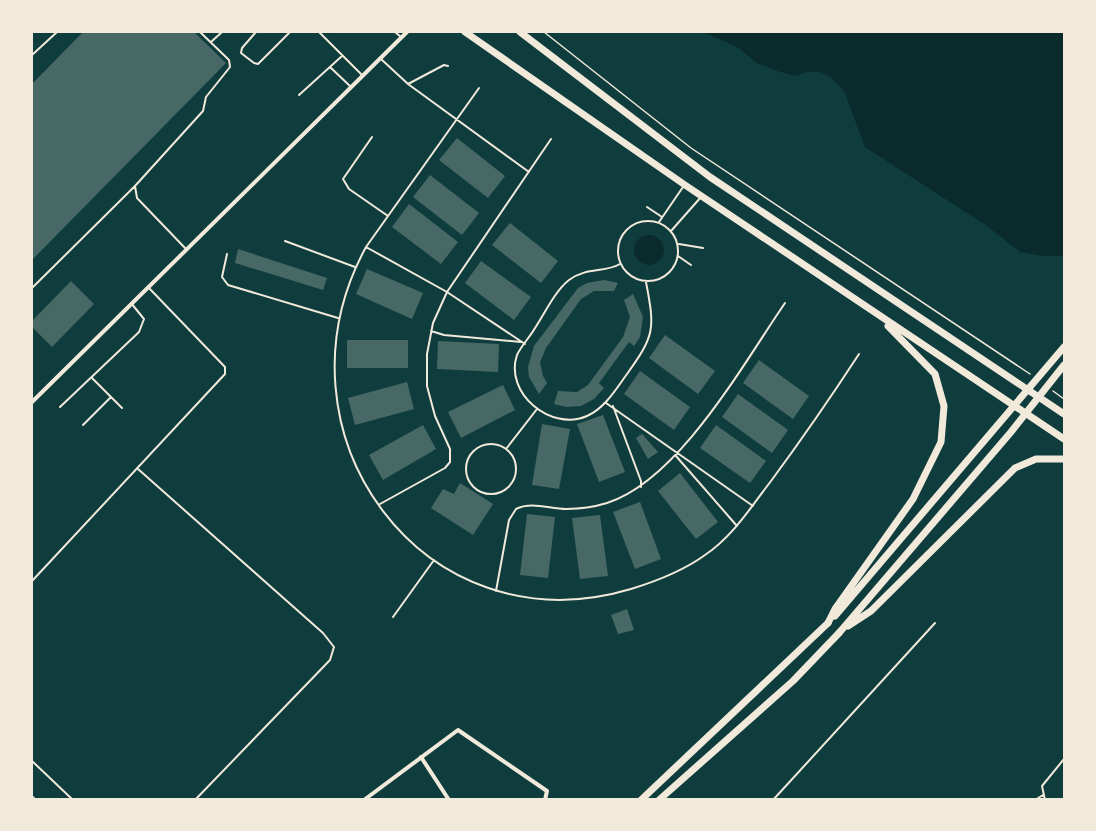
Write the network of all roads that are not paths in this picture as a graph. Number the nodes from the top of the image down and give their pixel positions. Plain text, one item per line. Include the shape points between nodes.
1 (57, 32) edge
2 (200, 32) edge
3 (222, 32) edge
4 (256, 32) edge
5 (290, 32) edge
6 (319, 32) edge
7 (395, 32) edge
8 (406, 32) edge
9 (465, 32) edge
10 (520, 32) edge
11 (401, 37) junction
12 (211, 42) junction
13 (32, 55) edge
14 (342, 56) junction
15 (380, 58) junction
16 (448, 66) dead end
17 (330, 67) junction
18 (363, 75) junction
19 (408, 84) junction
20 (351, 87) junction
21 (479, 88) dead end
22 (299, 95) dead end
23 (457, 120) junction
24 (372, 137) dead end
25 (551, 139) dead end
26 (529, 172) junction
27 (685, 185) junction
28 (135, 186) junction
29 (702, 196) junction
30 (647, 207) dead end
31 (388, 216) junction
32 (662, 217) junction
33 (659, 222) junction
34 (670, 231) junction
35 (285, 241) dead end
36 (678, 244) junction
37 (366, 247) junction
38 (703, 248) dead end
39 (186, 249) junction
40 (227, 254) dead end
41 (678, 256) junction
42 (620, 264) junction
43 (691, 265) dead end
44 (355, 267) junction
45 (646, 282) junction
46 (148, 287) junction
47 (32, 288) edge
48 (447, 292) junction
49 (131, 303) junction
50 (785, 303) dead end
51 (878, 316) junction
52 (338, 318) junction
53 (431, 331) junction
54 (524, 343) junction
55 (1065, 347) edge
56 (859, 354) dead end
57 (1065, 365) edge
58 (92, 377) junction
59 (111, 397) junction
60 (32, 402) edge
61 (606, 403) junction
62 (613, 406) junction
63 (60, 407) dead end
64 (122, 408) dead end
65 (537, 409) junction
66 (1065, 414) edge
67 (84, 426) dead end
68 (1065, 439) edge
69 (506, 449) junction
70 (677, 454) junction
71 (1065, 459) edge
72 (138, 468) junction
73 (641, 487) junction
74 (380, 504) junction
75 (753, 506) junction
76 (737, 526) junction
77 (434, 560) junction
78 (32, 581) edge
79 (496, 591) junction
80 (393, 616) dead end
81 (828, 623) junction
82 (935, 623) dead end
83 (839, 633) junction
84 (421, 757) junction
85 (1065, 759) edge
86 (32, 761) edge
87 (1043, 795) junction
88 (73, 800) edge
89 (195, 800) edge
90 (364, 800) edge
91 (449, 800) edge
92 (545, 800) edge
93 (641, 800) edge
94 (659, 800) edge
95 (773, 800) edge
96 (1035, 800) edge
97 (1045, 800) edge

1 - 13 lane
2 - 12 lane
3 - 12 lane
4 - 5 lane via 241,53 258,64
6 - 14 lane
7 - 11 lane
8 - 11 street
9 - 27 main road
10 - 66 main road via 710,177
11 - 15 street
12 - 28 lane via 230,60 229,70 206,97 203,111
14 - 17 lane
14 - 18 lane
15 - 18 street
15 - 19 lane
16 - 19 lane
17 - 20 lane
17 - 22 lane
18 - 20 street
19 - 23 lane
20 - 39 street
21 - 23 lane
23 - 26 lane
23 - 31 lane
24 - 31 lane via 343,179 349,189
25 - 26 lane
26 - 48 lane
27 - 29 main road
27 - 32 lane
28 - 39 lane via 137,198
28 - 47 lane
29 - 34 lane
29 - 51 main road
30 - 32 lane
31 - 37 lane
32 - 33 lane
33 - 34 lane
33 - 42 lane via 640,221 624,231 618,244
34 - 36 lane
35 - 44 lane
36 - 38 lane
36 - 41 lane
37 - 44 lane
37 - 48 lane
39 - 46 street
40 - 52 lane via 222,277 228,285
41 - 43 lane
41 - 45 lane via 667,275
42 - 45 lane via 631,276
42 - 54 lane via 588,270 569,280
44 - 52 lane
45 - 61 lane via 650,341
46 - 49 street
46 - 72 lane via 225,368 225,374
48 - 53 lane
48 - 54 lane
49 - 58 lane via 144,319 139,332
49 - 60 street
50 - 70 lane
51 - 68 main road
51 - 81 main road via 935,374 944,406 943,434 913,499
52 - 74 lane via 335,370 339,416 350,454
53 - 54 lane
53 - 74 lane via 427,386 435,417 450,449 450,462
54 - 65 lane via 517,357 516,376
55 - 81 main road
56 - 75 lane
57 - 83 main road
58 - 59 lane
58 - 63 lane
59 - 64 lane
59 - 67 lane
61 - 62 lane
61 - 65 lane via 587,416 571,420 555,418
62 - 70 lane
62 - 73 lane
65 - 69 lane
69 - 69 lane via 515,472 508,487 492,494 476,489 467,477 471,454 483,445
70 - 73 lane
70 - 75 lane
70 - 76 lane
71 - 83 main road via 1036,459 1015,468 871,611
72 - 78 lane
72 - 89 lane via 334,647 330,660
73 - 79 lane via 588,507 523,505 516,509 509,520
74 - 77 lane via 399,530
75 - 76 lane
76 - 79 lane via 689,565 620,592 554,601
77 - 79 lane
77 - 80 lane
81 - 93 main road
82 - 95 lane
83 - 94 main road via 794,681
84 - 90 street
84 - 91 street
84 - 92 street via 454,730 462,730 547,791
85 - 87 lane via 1042,786
86 - 88 lane
87 - 96 lane
87 - 97 lane

